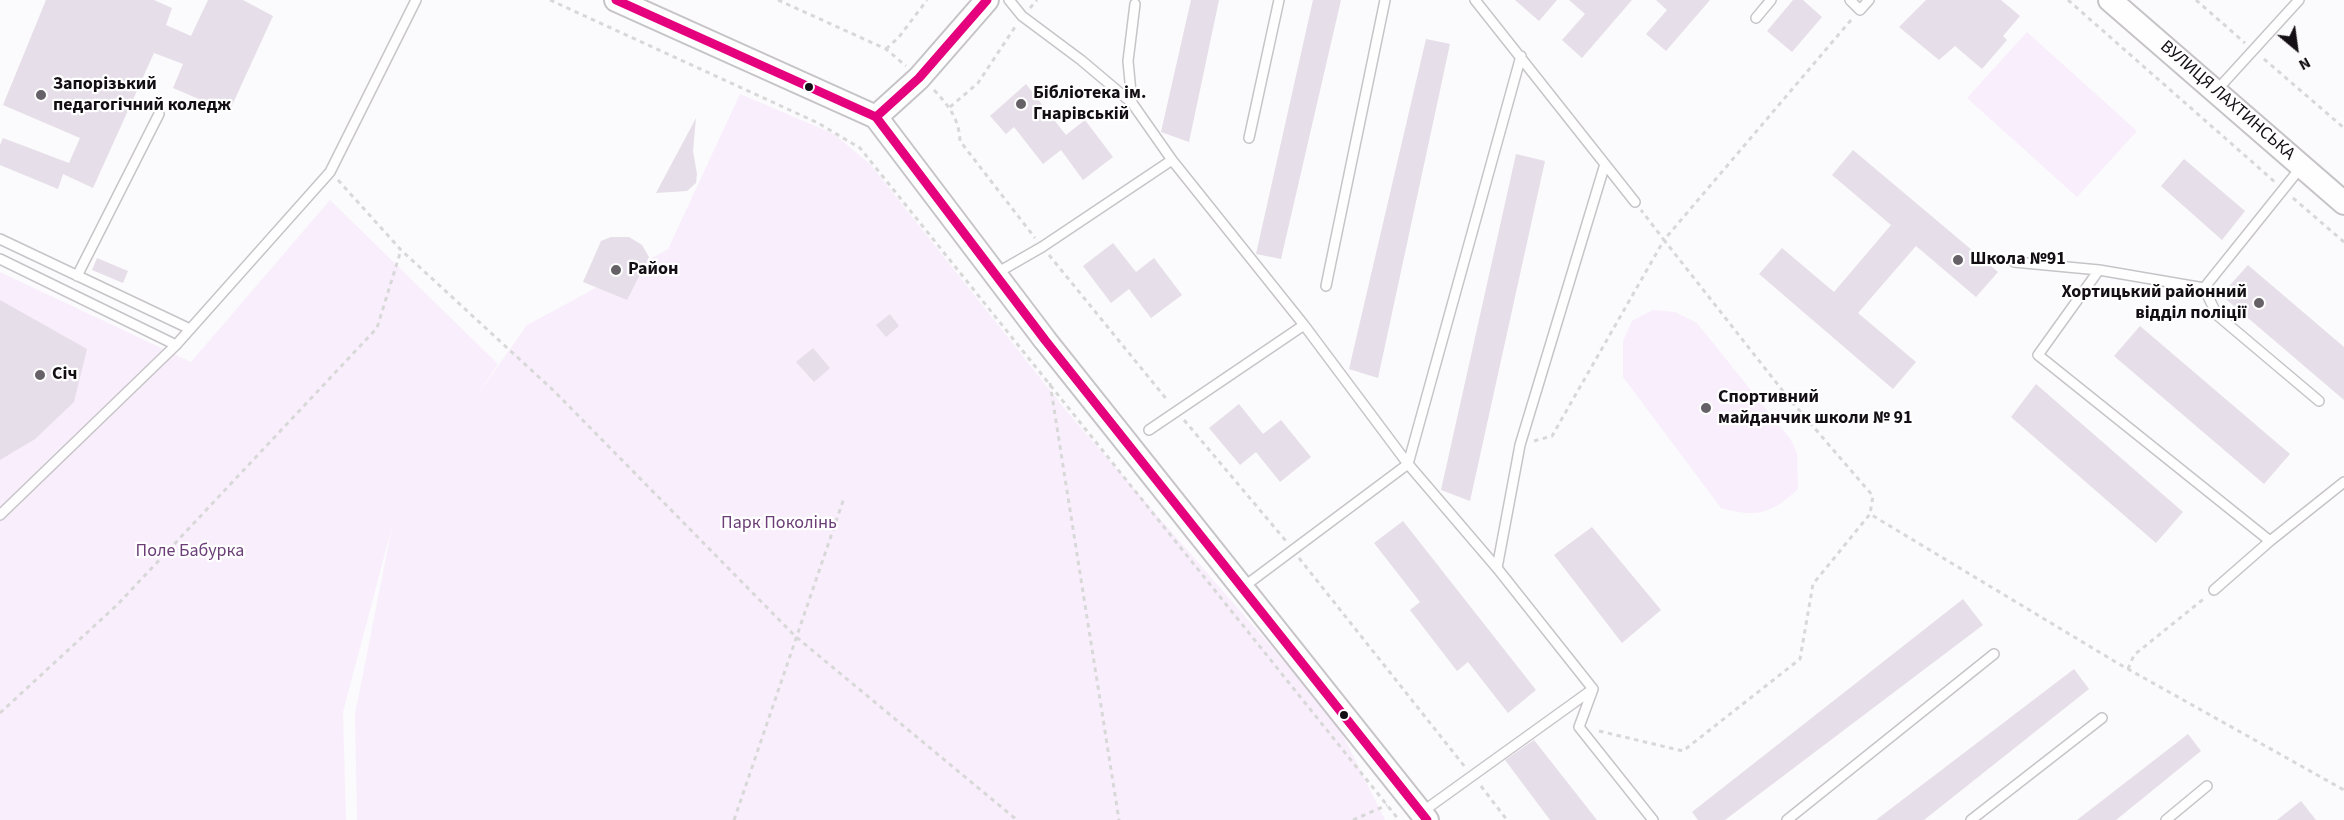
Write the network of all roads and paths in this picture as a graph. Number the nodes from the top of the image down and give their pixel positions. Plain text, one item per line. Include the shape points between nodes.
1 (416, 0) edge
2 (550, 0) edge
3 (616, 0) edge
4 (778, 0) edge
5 (927, 0) edge
6 (987, 0) edge
7 (1008, 0) edge
8 (1037, 0) edge
9 (1279, 0) edge
10 (1385, 0) edge
11 (1475, 0) edge
12 (1771, 0) edge
13 (1850, 0) edge
14 (1869, 0) edge
15 (2067, 0) edge
16 (2110, 0) edge
17 (2196, 0) edge
18 (2299, 0) edge
19 (1135, 4) dead end
20 (1860, 10) junction
21 (1022, 16) junction
22 (1756, 18) dead end
23 (886, 49) junction
24 (2254, 50) junction
25 (1521, 56) junction
26 (906, 66) dead end
27 (932, 87) dead end
28 (2216, 92) junction
29 (1132, 103) junction
30 (950, 107) junction
31 (159, 114) dead end
32 (876, 117) junction
33 (2344, 128) edge
34 (1250, 138) dead end
35 (1173, 160) junction
36 (1605, 164) junction
37 (2302, 166) junction
38 (330, 172) junction
39 (2282, 188) junction
40 (1635, 202) joint
41 (2344, 203) edge
42 (0, 239) edge
43 (1664, 240) junction
44 (2344, 242) edge
45 (1042, 247) junction
46 (401, 250) junction
47 (0, 260) edge
48 (2014, 262) dead end
49 (2099, 270) junction
50 (995, 274) junction
51 (77, 276) junction
52 (1326, 286) dead end
53 (2204, 288) junction
54 (1304, 326) junction
55 (190, 329) junction
56 (176, 345) junction
57 (1048, 371) dead end
58 (1050, 381) junction
59 (2319, 400) dead end
60 (1175, 411) junction
61 (1149, 430) dead end
62 (1520, 445) junction
63 (1408, 464) junction
64 (2344, 482) edge
65 (844, 498) dead end
66 (1870, 514) junction
67 (0, 515) edge
68 (2270, 542) junction
69 (1292, 549) junction
70 (1497, 568) junction
71 (1241, 588) junction
72 (2214, 590) joint
73 (795, 636) junction
74 (1994, 654) dead end
75 (2127, 669) junction
76 (1593, 689) junction
77 (0, 713) edge
78 (2102, 718) dead end
79 (1579, 727) junction
80 (1473, 777) junction
81 (2207, 786) dead end
82 (2344, 790) edge
83 (1387, 805) junction
84 (1425, 816) edge
85 (734, 820) edge
86 (1017, 820) edge
87 (1119, 820) edge
88 (1353, 820) edge
89 (1399, 820) edge
90 (1507, 820) edge
91 (1653, 820) edge
92 (1786, 820) edge
93 (1971, 820) edge
94 (2166, 820) edge

1 - 38 lane
2 - 58 path via 818,123 860,148
3 - 32 street
4 - 23 path
5 - 23 path
6 - 32 street via 919,78
7 - 21 lane
8 - 21 path
9 - 34 lane
10 - 52 lane
11 - 25 lane
12 - 22 lane
13 - 20 lane
14 - 20 lane
15 - 39 path
16 - 28 street, ВУЛИЦЯ ЛАХТИНСЬКА
17 - 24 path
18 - 24 lane
19 - 29 lane via 1128,61
20 - 43 path
21 - 29 lane
21 - 30 path via 978,83
23 - 26 path
24 - 28 lane
24 - 33 path
25 - 36 lane
25 - 63 lane
27 - 30 path
28 - 37 street, ВУЛИЦЯ ЛАХТИНСЬКА
29 - 35 lane
30 - 45 path via 960,125 960,141
31 - 51 lane
32 - 50 street
35 - 45 lane
35 - 54 lane
36 - 40 lane
36 - 62 lane
37 - 39 lane
37 - 41 street, ВУЛИЦЯ ЛАХТИНСЬКА
38 - 46 path
38 - 55 lane
39 - 44 path
39 - 53 lane
40 - 43 path
42 - 51 lane
43 - 62 path via 1552,436
43 - 66 path via 1786,395 1873,496
45 - 50 lane
45 - 60 path
46 - 73 path via 554,391
46 - 77 path via 377,328 118,604
47 - 56 lane
48 - 49 lane
49 - 53 lane
49 - 68 lane via 2038,355
50 - 71 street
51 - 55 lane
53 - 59 lane via 2217,315
54 - 60 lane
54 - 63 lane
55 - 56 lane
56 - 67 lane
57 - 58 path
58 - 83 path
58 - 87 path
60 - 61 lane
60 - 69 path
62 - 70 lane
63 - 69 lane
63 - 70 lane
64 - 68 lane
65 - 73 path
66 - 75 path
66 - 79 path via 1813,584 1800,659 1683,751
68 - 72 lane
69 - 71 lane
69 - 80 path
70 - 76 lane
71 - 84 street
72 - 75 path via 2134,655
73 - 85 path
73 - 86 path
74 - 92 lane
75 - 82 path
76 - 79 lane
76 - 80 lane
78 - 93 lane
79 - 91 lane
80 - 84 lane
80 - 90 path
81 - 94 lane
83 - 88 path
83 - 89 path

